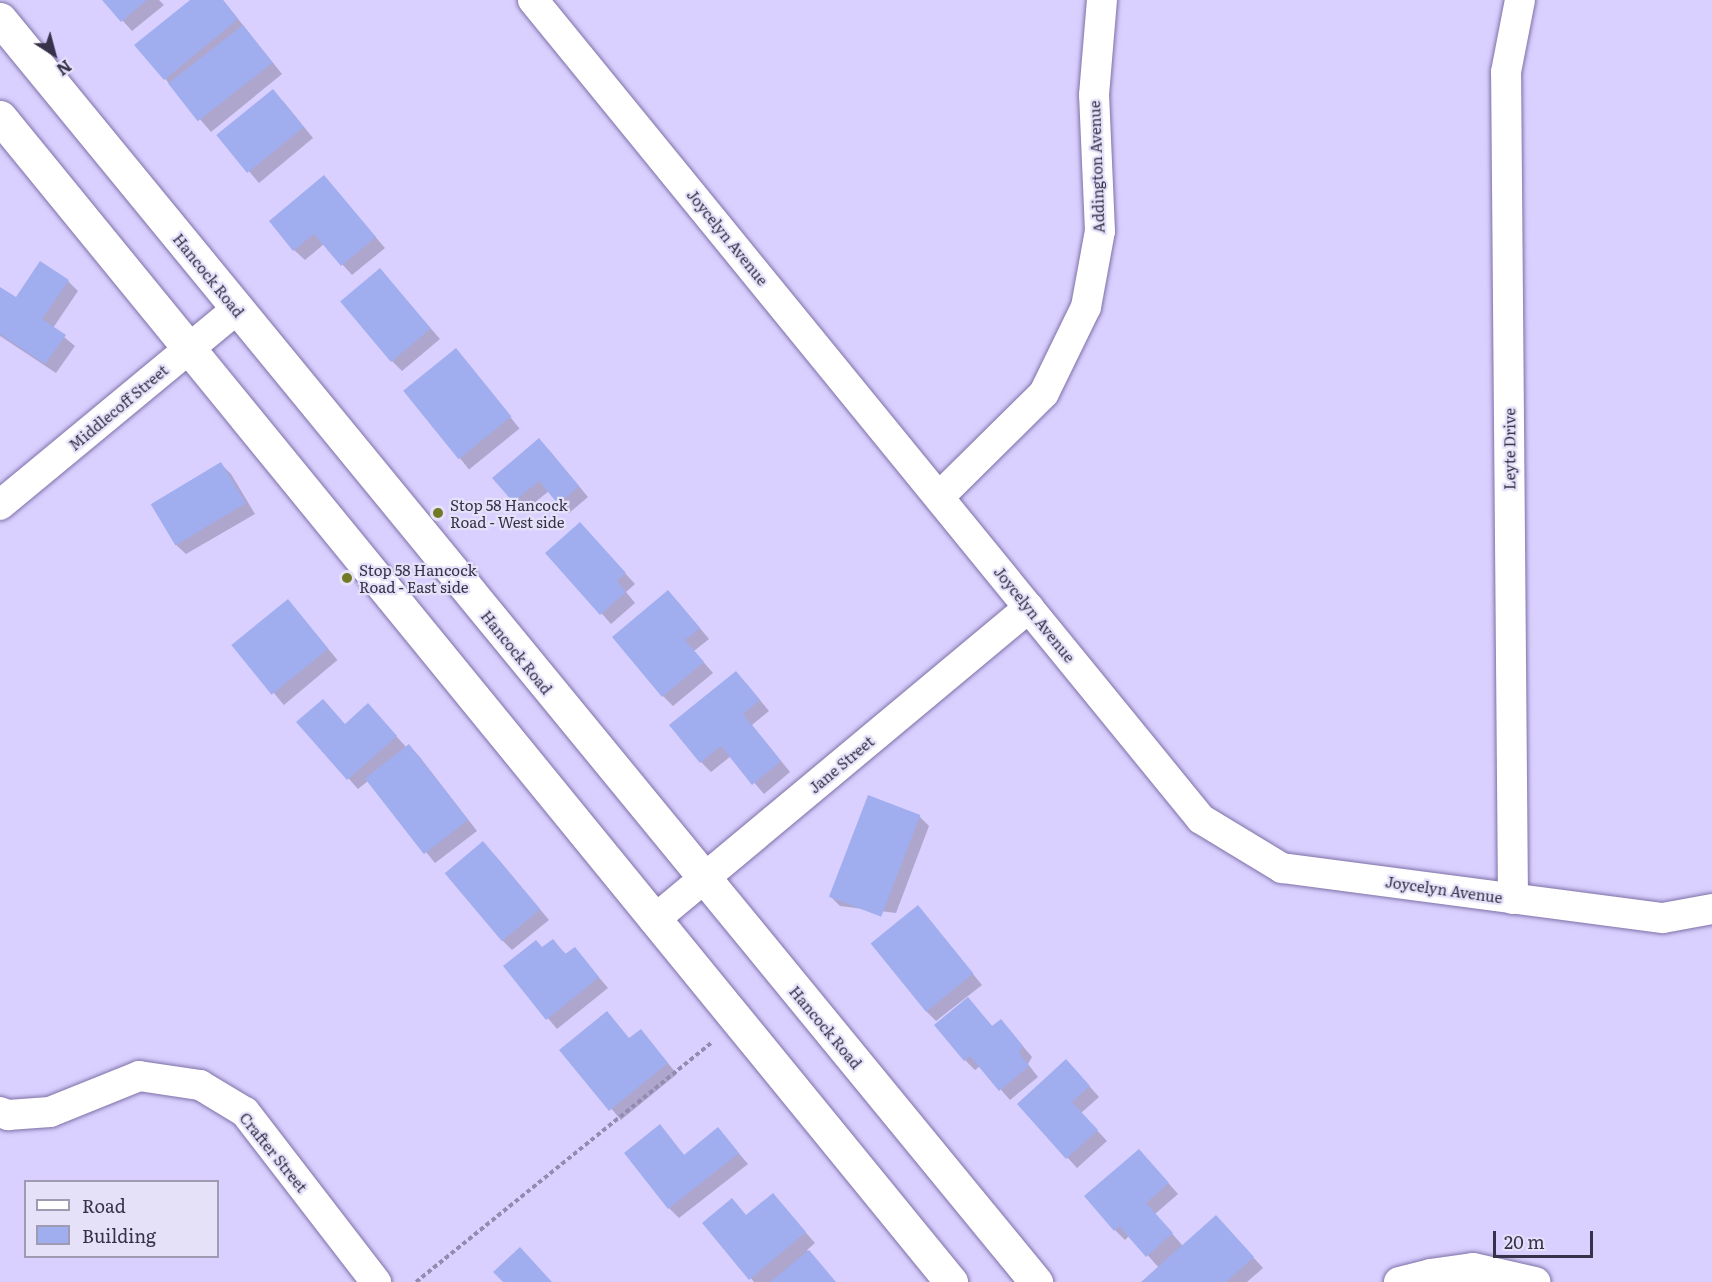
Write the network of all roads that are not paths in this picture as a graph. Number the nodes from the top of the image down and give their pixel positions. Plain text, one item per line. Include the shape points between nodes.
1 (533, 0) edge
2 (1101, 0) edge
3 (1520, 0) edge
4 (0, 20) edge
5 (0, 117) edge
6 (237, 309) junction
7 (188, 349) junction
8 (940, 496) junction
9 (0, 505) edge
10 (1029, 608) junction
11 (704, 878) junction
12 (1513, 898) junction
13 (1712, 909) edge
14 (654, 920) junction
15 (0, 1112) edge
16 (376, 1282) edge
17 (951, 1282) edge
18 (1036, 1282) edge
19 (1399, 1282) edge
20 (1535, 1282) edge

1 - 8 street, Joycelyn Avenue
2 - 8 street, Addington Avenue via 1094,95 1100,231 1086,307 1044,393
3 - 12 street, Leyte Drive via 1506,72
4 - 6 main road, Hancock Road
5 - 7 main road
6 - 7 street, Middlecoff Street
6 - 11 main road, Hancock Road
7 - 9 street, Middlecoff Street
7 - 14 main road
8 - 10 street, Joycelyn Avenue
10 - 11 street, Jane Street
10 - 12 street, Joycelyn Avenue via 1201,819 1282,868
11 - 14 street, Jane Street
11 - 18 main road, Hancock Road
12 - 13 street, Joycelyn Avenue via 1663,918
14 - 17 main road
15 - 16 street, Crafter Street via 50,1112 139,1076 200,1085 245,1112
19 - 20 street via 1473,1268

